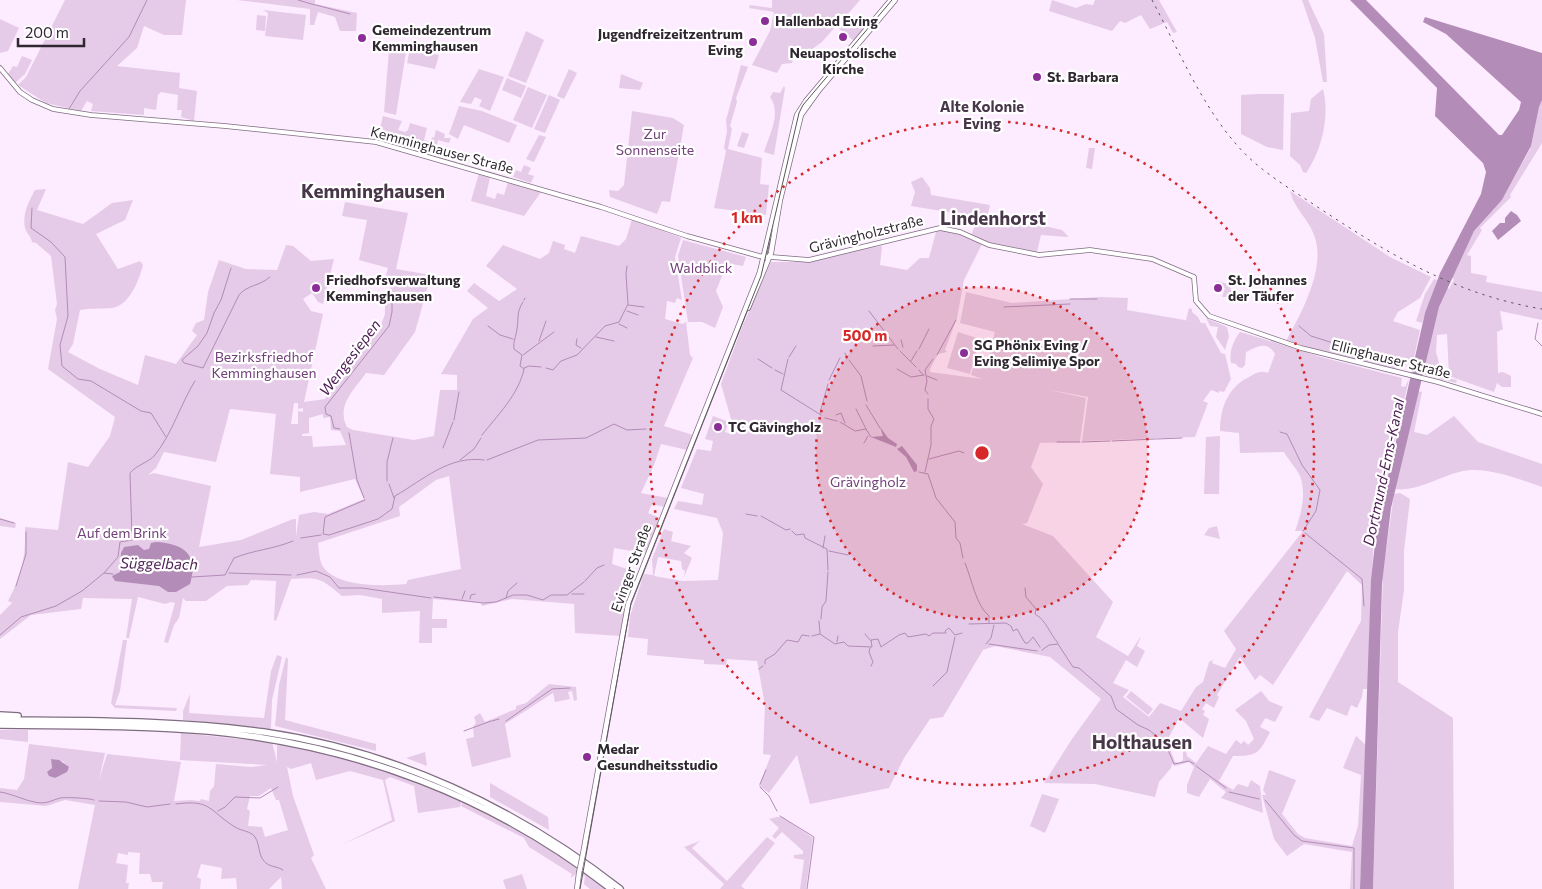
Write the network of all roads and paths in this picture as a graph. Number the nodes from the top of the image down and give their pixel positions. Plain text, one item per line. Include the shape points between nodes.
1 (891, 0) edge
2 (895, 0) edge
3 (0, 68) edge
4 (767, 258) junction
5 (1203, 312) joint
6 (1542, 414) edge
7 (0, 716) edge
8 (0, 720) edge
9 (50, 720) junction
10 (0, 727) edge
11 (577, 889) edge
12 (611, 889) edge
13 (620, 889) edge

1 - 4 main road, Evinger Straße via 800,108
2 - 4 main road, Evinger Straße via 803,111
3 - 4 main road, Kemminghauser Straße via 20,92 53,109 373,142 586,202 688,237
4 - 5 main road, Grävingholzstraße via 809,260 940,228 960,232 989,245 1039,255 1096,251 1158,261 1194,278 1194,294
4 - 11 main road, Evinger Straße, bridge via 628,605
5 - 6 main road, Ellinghauser Straße via 1286,344 1424,379
7 - 9 highway
8 - 9 highway
9 - 13 highway via 239,729 293,737 360,753 423,775 490,805 554,842
10 - 12 highway via 158,728 214,732 298,744 356,758 420,779 483,807 542,840

